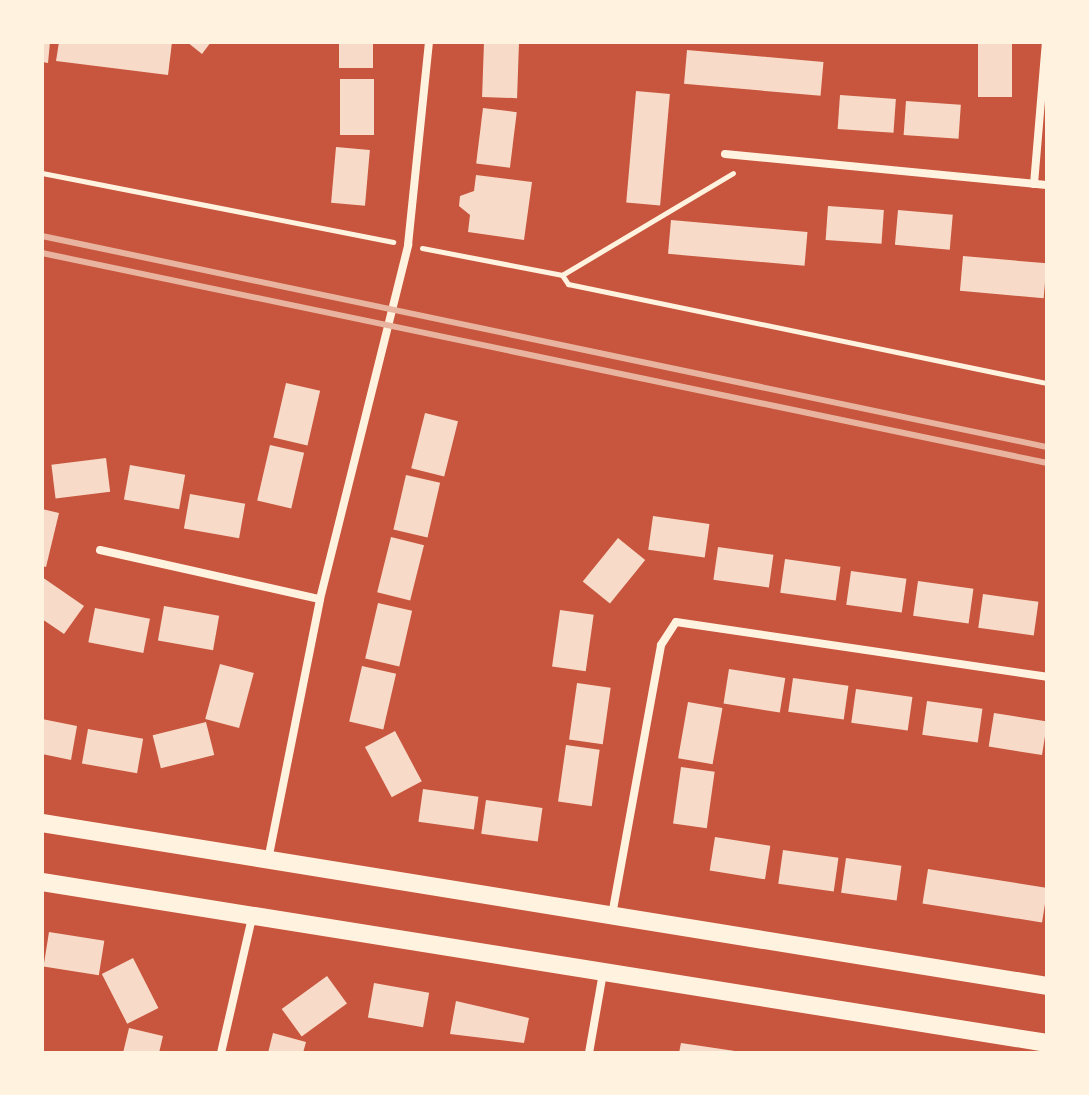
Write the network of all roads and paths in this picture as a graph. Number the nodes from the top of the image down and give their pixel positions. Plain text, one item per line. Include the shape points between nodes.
1 (429, 42) edge
2 (1046, 42) edge
3 (725, 154) dead end
4 (757, 157) junction
5 (42, 173) edge
6 (1034, 184) junction
7 (1047, 185) edge
8 (408, 245) junction
9 (562, 275) junction
10 (1047, 383) edge
11 (100, 550) dead end
12 (320, 599) junction
13 (1047, 677) edge
14 (42, 823) edge
15 (267, 864) junction
16 (42, 882) edge
17 (252, 918) junction
18 (612, 919) junction
19 (603, 973) junction
20 (1047, 986) edge
21 (1047, 1043) edge
22 (221, 1053) edge
23 (589, 1053) edge

1 - 8 street
2 - 6 street
3 - 4 street
4 - 6 street
4 - 9 path
5 - 8 path
6 - 7 street
8 - 9 path
8 - 12 street
9 - 10 path via 568,284
11 - 12 street
12 - 15 street
13 - 18 street via 676,622 661,645
14 - 15 highway
15 - 18 highway
16 - 17 highway
17 - 19 highway
17 - 22 street
18 - 20 highway
19 - 21 highway
19 - 23 street

